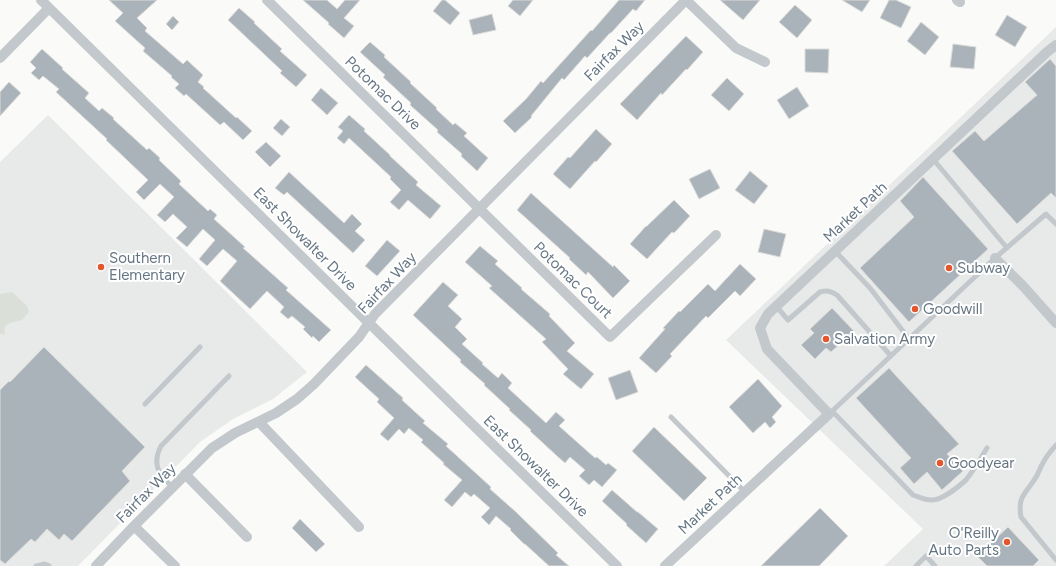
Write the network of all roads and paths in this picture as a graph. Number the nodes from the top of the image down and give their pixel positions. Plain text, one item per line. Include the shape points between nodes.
1 (41, 0) edge
2 (267, 0) edge
3 (686, 0) edge
4 (49, 8) junction
5 (1056, 45) edge
6 (0, 58) edge
7 (765, 62) dead end
8 (933, 159) junction
9 (479, 208) junction
10 (1056, 224) edge
11 (716, 235) dead end
12 (1007, 248) junction
13 (835, 251) junction
14 (995, 258) junction
15 (776, 306) junction
16 (369, 323) junction
17 (1056, 323) edge
18 (909, 339) junction
19 (200, 347) dead end
20 (891, 356) junction
21 (229, 376) dead end
22 (145, 404) dead end
23 (830, 412) junction
24 (671, 417) dead end
25 (260, 422) junction
26 (1056, 445) edge
27 (987, 448) dead end
28 (185, 474) junction
29 (172, 487) junction
30 (745, 492) junction
31 (134, 526) junction
32 (359, 527) dead end
33 (247, 537) dead end
34 (1056, 560) edge
35 (36, 566) edge
36 (49, 566) edge
37 (96, 566) edge
38 (175, 566) edge
39 (617, 566) edge
40 (665, 566) edge
41 (916, 566) edge
42 (935, 566) edge

1 - 4 street, East Showalter Drive
2 - 9 street, Potomac Drive
3 - 7 street via 736,48
3 - 9 street, Fairfax Way
4 - 6 street
4 - 16 street, East Showalter Drive
5 - 8 street, Market Path
8 - 12 lane
8 - 13 street, Market Path
9 - 11 street, Potomac Court via 610,337
9 - 16 street, Fairfax Way
10 - 12 lane, Market Path via 1046,214
12 - 14 lane, Market Path
13 - 15 street, Market Path
13 - 18 lane via 870,288
14 - 17 street
14 - 18 lane, Market Path
15 - 20 lane via 788,320 820,292 832,291
15 - 23 street, Market Path via 760,328 767,349
16 - 25 street, Fairfax Way via 359,337 297,400
16 - 39 street, East Showalter Drive
18 - 20 lane, Market Path
19 - 22 lane
20 - 23 lane, Market Path
21 - 29 lane via 161,446 156,459 157,466 160,474
23 - 27 lane via 913,495 923,499 939,499 948,494 966,479
23 - 30 street, Market Path
24 - 30 lane
25 - 28 street, Fairfax Way via 235,433 212,448
25 - 32 street
26 - 34 lane via 1024,493 1020,509 1021,517
28 - 29 street, Fairfax Way
28 - 33 street
29 - 31 street, Fairfax Way
30 - 40 street, Market Path
31 - 37 street, Fairfax Way
31 - 38 street
35 - 36 lane
41 - 42 lane via 926,556

